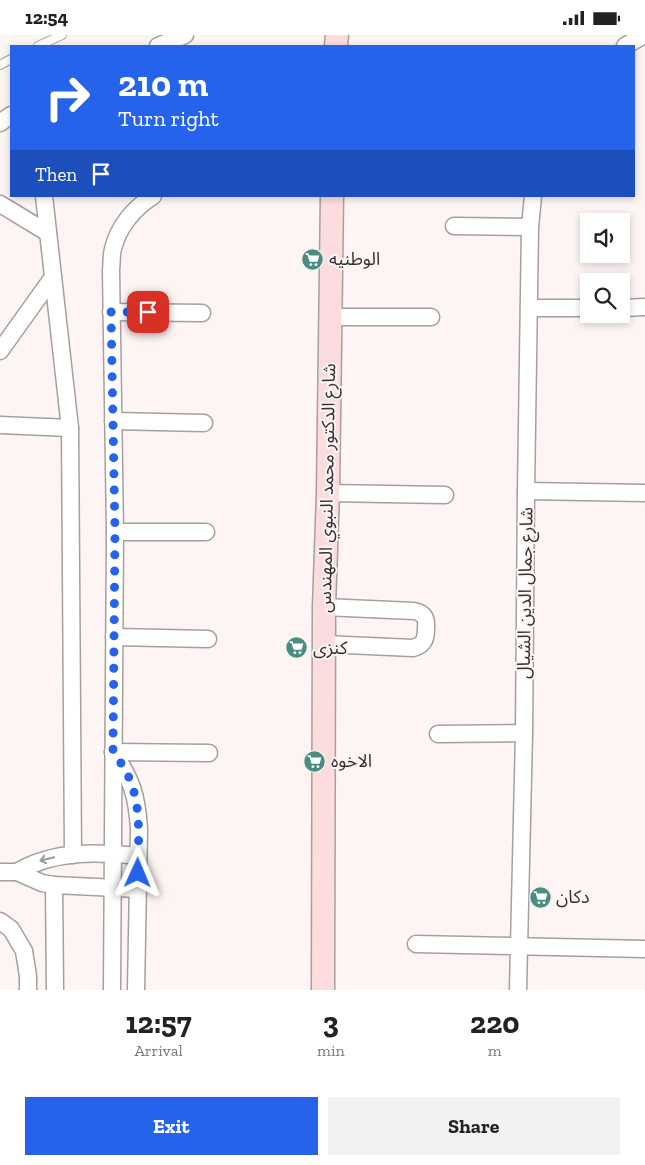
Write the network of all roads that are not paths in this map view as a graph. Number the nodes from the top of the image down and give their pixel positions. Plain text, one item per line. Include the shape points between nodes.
1 (62, 35) edge
2 (185, 35) edge
3 (644, 35) edge
4 (40, 45) edge
5 (160, 45) edge
6 (627, 45) edge
7 (44, 197) edge
8 (152, 197) edge
9 (332, 197) edge
10 (533, 197) edge
11 (0, 204) edge
12 (454, 226) dead end
13 (530, 227) junction
14 (48, 233) junction
15 (53, 277) junction
16 (645, 307) edge
17 (529, 308) junction
18 (580, 308) edge
19 (630, 308) edge
20 (111, 312) junction
21 (202, 313) dead end
22 (330, 317) junction
23 (431, 317) dead end
24 (0, 351) edge
25 (113, 421) junction
26 (204, 423) dead end
27 (0, 425) edge
28 (70, 428) junction
29 (526, 491) junction
30 (328, 493) junction
31 (645, 493) edge
32 (445, 495) dead end
33 (115, 532) junction
34 (206, 532) dead end
35 (324, 607) junction
36 (114, 637) junction
37 (208, 639) dead end
38 (324, 644) junction
39 (524, 733) junction
40 (438, 734) dead end
41 (113, 752) junction
42 (210, 753) dead end
43 (113, 854) junction
44 (74, 855) junction
45 (138, 856) junction
46 (0, 872) edge
47 (17, 872) junction
48 (54, 885) junction
49 (112, 888) junction
50 (138, 889) junction
51 (0, 921) edge
52 (416, 944) dead end
53 (518, 945) junction
54 (645, 949) edge
55 (28, 990) edge
56 (55, 990) edge
57 (112, 990) edge
58 (136, 990) edge
59 (323, 990) edge
60 (518, 990) edge

1 - 4 lane
2 - 5 street
3 - 6 street
7 - 14 street
8 - 20 street via 130,215 112,250
9 - 22 main road, شارع الدكتور محمد النبوي المهندس
10 - 13 street, شارع جمال الدين الشيال
11 - 14 street
12 - 13 street
13 - 17 street, شارع جمال الدين الشيال
14 - 15 street
15 - 24 street
15 - 28 street
16 - 19 street
17 - 18 street
17 - 29 street, شارع جمال الدين الشيال
20 - 21 street
20 - 25 street
22 - 23 street
22 - 30 main road, شارع الدكتور محمد النبوي المهندس
25 - 26 street
25 - 33 street
27 - 28 street
28 - 44 street
29 - 31 street
29 - 39 street, شارع جمال الدين الشيال
30 - 32 street
30 - 35 main road, شارع الدكتور محمد النبوي المهندس
33 - 34 street
33 - 36 street
35 - 38 main road, شارع الدكتور محمد النبوي المهندس
35 - 38 street via 414,611 420,612 427,621 426,640 418,647
36 - 37 street
36 - 41 street
38 - 59 main road, شارع الدكتور محمد النبوي المهندس
39 - 40 street
39 - 53 street, شارع جمال الدين الشيال
41 - 42 street
41 - 43 street
41 - 45 street via 125,769 138,808
43 - 44 street
43 - 45 street
43 - 49 street
44 -> 47 street via 48,858
45 - 50 street
46 - 47 street
47 - 48 street
48 - 49 street
48 - 56 street
49 - 50 street
49 - 57 street
50 - 58 street
51 - 55 street via 11,929 24,951
52 - 53 street
53 - 54 street
53 - 60 street, شارع جمال الدين الشيال

